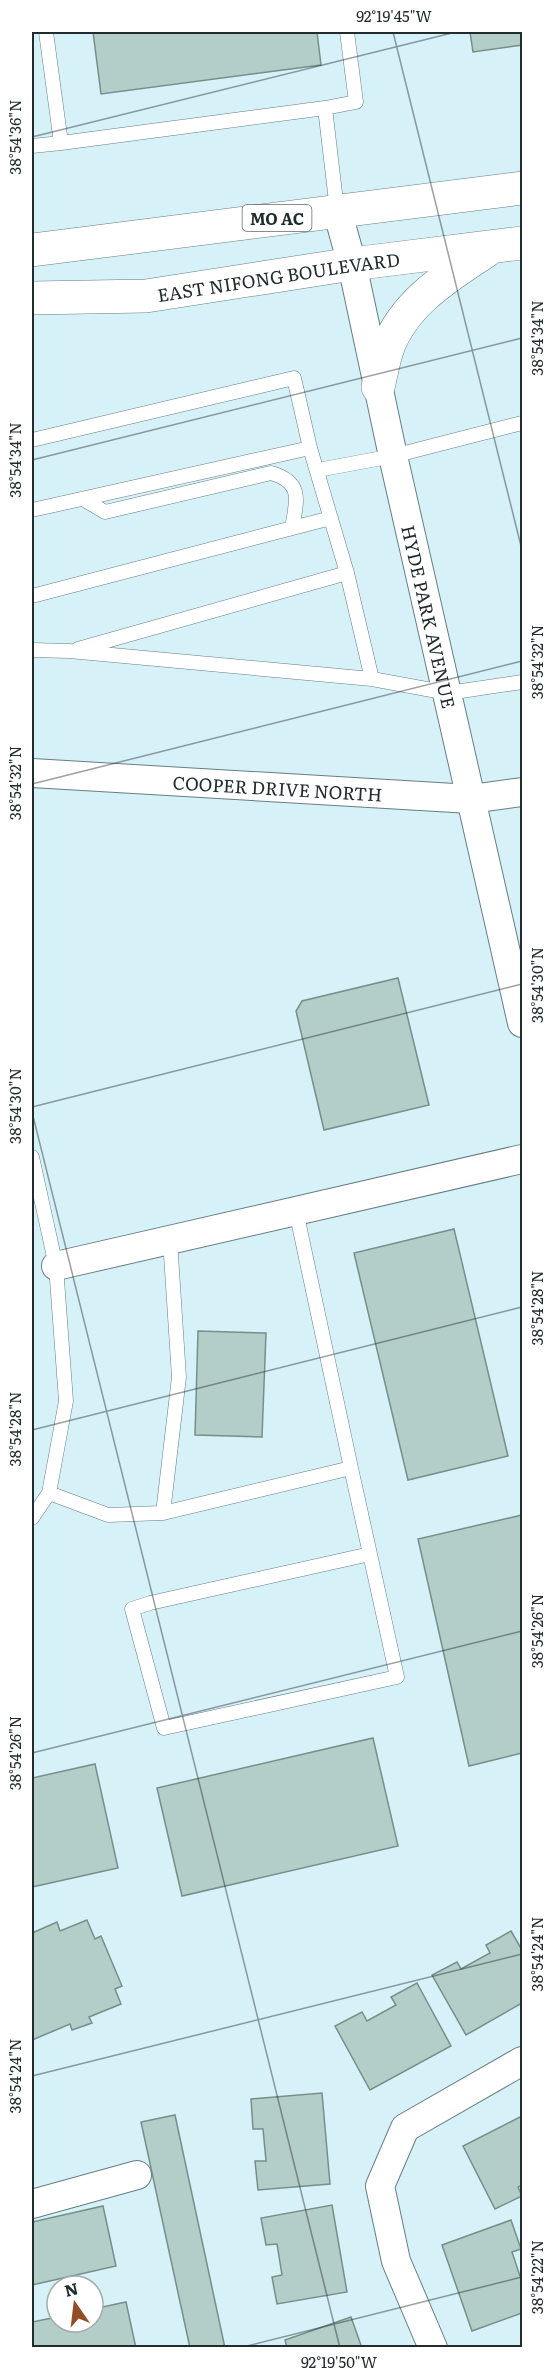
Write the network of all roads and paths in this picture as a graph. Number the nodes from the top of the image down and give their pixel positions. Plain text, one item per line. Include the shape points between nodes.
1 (46, 32) edge
2 (347, 32) edge
3 (325, 108) junction
4 (62, 143) junction
5 (32, 146) edge
6 (522, 188) edge
7 (337, 210) junction
8 (508, 245) edge
9 (32, 249) edge
10 (352, 264) junction
11 (32, 298) edge
12 (378, 387) junction
13 (522, 423) edge
14 (32, 440) edge
15 (310, 448) junction
16 (393, 456) junction
17 (318, 470) junction
18 (83, 498) junction
19 (32, 510) edge
20 (331, 518) junction
21 (292, 528) junction
22 (347, 573) junction
23 (32, 596) edge
24 (32, 650) edge
25 (69, 651) junction
26 (372, 679) junction
27 (522, 682) edge
28 (448, 693) junction
29 (32, 772) edge
30 (522, 792) edge
31 (471, 799) junction
32 (522, 1023) edge
33 (32, 1157) edge
34 (522, 1159) edge
35 (296, 1211) junction
36 (170, 1240) junction
37 (56, 1266) junction
38 (351, 1468) junction
39 (49, 1493) junction
40 (163, 1513) junction
41 (32, 1518) edge
42 (370, 1554) junction
43 (522, 2061) edge
44 (137, 2175) dead end
45 (32, 2204) edge
46 (433, 2348) edge

1 - 4 lane
2 - 3 lane via 356,102
3 - 4 lane
3 - 7 lane
4 - 5 lane
6 - 7 main road, MO AC
7 - 9 main road, MO AC
7 - 10 street, HYDE PARK AVENUE
8 - 10 main road, EAST NIFONG BOULEVARD
8 - 12 main road via 446,277 417,302 401,321 387,349
10 - 11 main road, EAST NIFONG BOULEVARD via 146,296
10 - 12 street, HYDE PARK AVENUE
12 - 16 street, HYDE PARK AVENUE
13 - 16 lane
14 - 15 lane via 294,378
15 - 17 lane
15 - 18 lane
16 - 17 lane
16 - 28 street, HYDE PARK AVENUE
17 - 20 lane
18 - 19 lane
18 - 21 lane via 105,512 271,472 285,477 296,493
20 - 21 lane
20 - 22 lane
21 - 23 lane
22 - 25 lane
22 - 26 lane
24 - 25 lane
25 - 26 lane
26 - 28 lane
27 - 28 lane
28 - 31 street, HYDE PARK AVENUE
29 - 31 street, COOPER DRIVE NORTH
30 - 31 street, COOPER DRIVE NORTH
31 - 32 street, HYDE PARK AVENUE
33 - 37 lane
34 - 35 street
35 - 36 street
35 - 38 lane
36 - 37 street
36 - 40 lane via 179,1377
37 - 39 lane via 66,1401
38 - 40 lane
38 - 42 lane
39 - 40 lane via 108,1515
39 - 41 lane
42 - 42 lane via 397,1677 164,1728 132,1609
43 - 46 street via 405,2128 380,2186 396,2261
44 - 45 street

